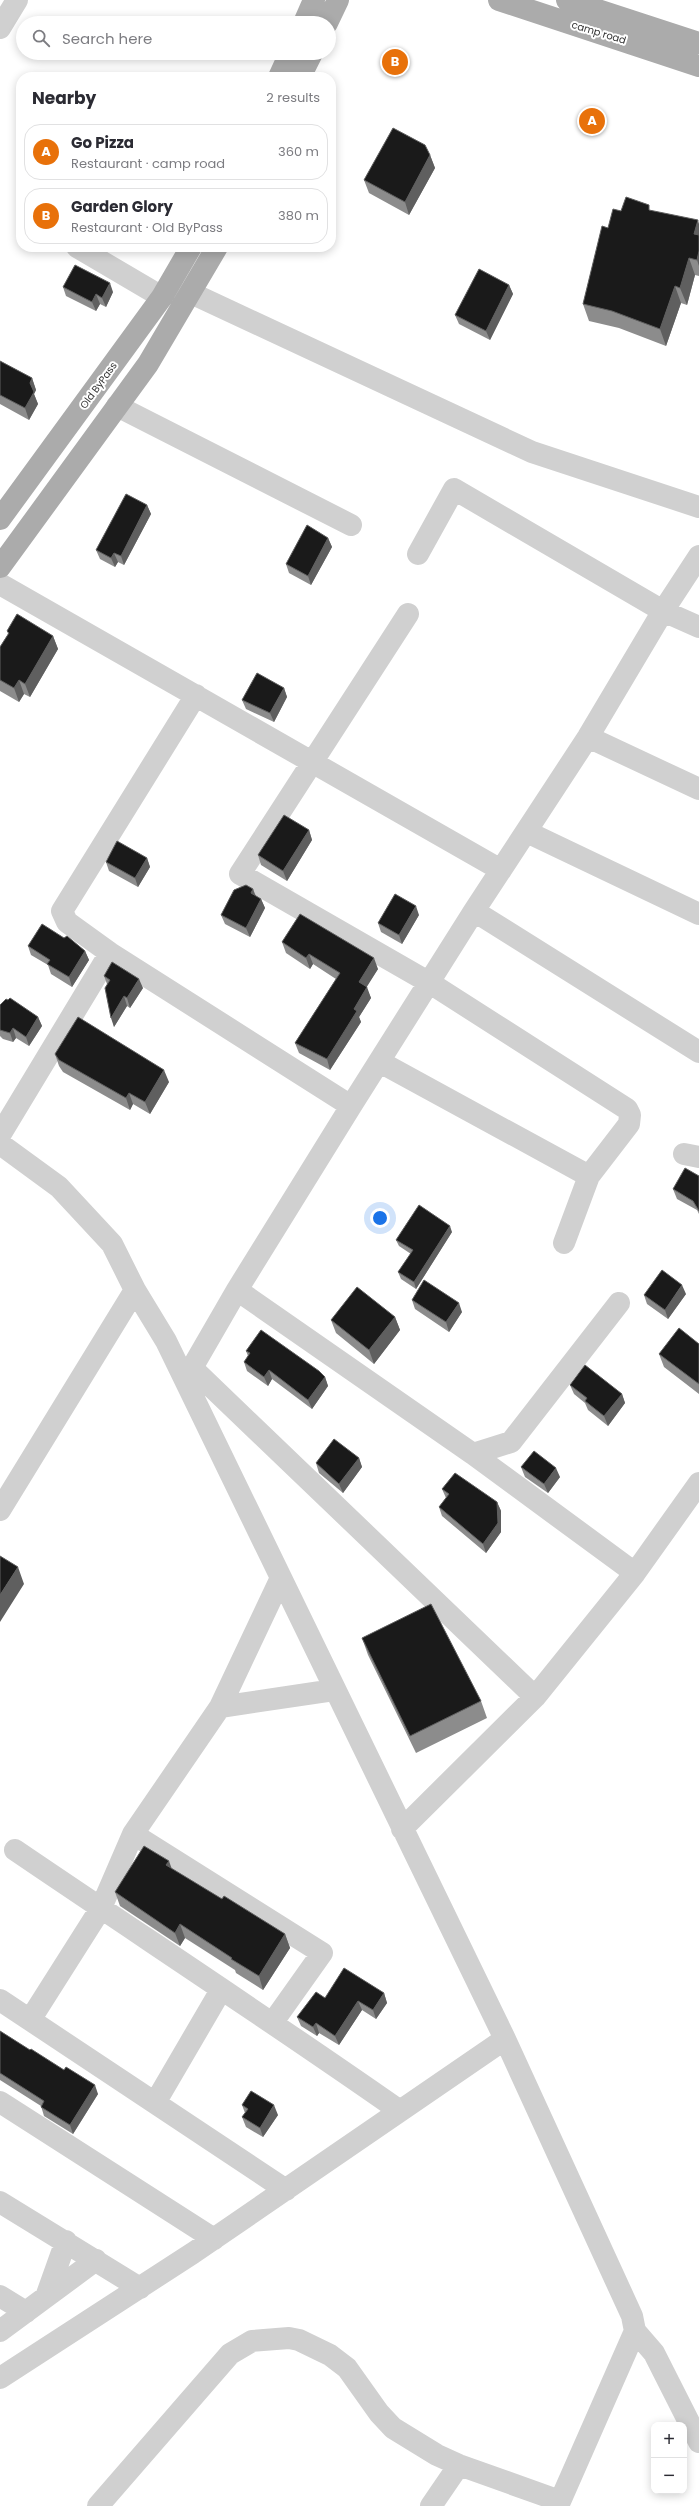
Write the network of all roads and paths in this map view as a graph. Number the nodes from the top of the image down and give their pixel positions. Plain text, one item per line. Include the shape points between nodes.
1 (17, 0) edge
2 (314, 0) edge
3 (338, 0) edge
4 (499, 0) edge
5 (567, 0) edge
6 (307, 16) edge
7 (330, 16) edge
8 (0, 28) edge
9 (699, 43) edge
10 (287, 60) edge
11 (308, 60) edge
12 (699, 66) edge
13 (281, 72) edge
14 (302, 72) edge
15 (86, 252) edge
16 (188, 252) edge
17 (214, 252) edge
18 (191, 293) junction
19 (162, 297) junction
20 (117, 406) junction
21 (699, 507) edge
22 (0, 519) edge
23 (351, 524) dead end
24 (418, 554) dead end
25 (699, 556) edge
26 (0, 567) edge
27 (0, 584) edge
28 (663, 611) junction
29 (408, 614) dead end
30 (699, 627) edge
31 (196, 695) junction
32 (588, 737) junction
33 (312, 761) junction
34 (699, 789) edge
35 (527, 832) junction
36 (501, 870) junction
37 (474, 911) junction
38 (699, 914) edge
39 (110, 953) junction
40 (430, 983) junction
41 (699, 1052) edge
42 (380, 1062) junction
43 (351, 1106) junction
44 (0, 1135) edge
45 (0, 1144) edge
46 (589, 1176) junction
47 (564, 1243) dead end
48 (136, 1290) junction
49 (237, 1290) junction
50 (619, 1303) dead end
51 (188, 1374) junction
52 (473, 1454) junction
53 (699, 1483) edge
54 (0, 1510) edge
55 (634, 1573) junction
56 (280, 1580) junction
57 (334, 1690) junction
58 (535, 1697) junction
59 (220, 1707) junction
60 (402, 1829) junction
61 (133, 1834) junction
62 (15, 1850) dead end
63 (101, 1908) junction
64 (221, 1990) junction
65 (0, 2000) edge
66 (30, 2020) junction
67 (273, 2022) junction
68 (505, 2039) junction
69 (0, 2102) edge
70 (155, 2103) junction
71 (400, 2111) junction
72 (286, 2190) junction
73 (0, 2202) edge
74 (214, 2239) junction
75 (66, 2241) junction
76 (96, 2260) junction
77 (140, 2288) junction
78 (0, 2296) edge
79 (46, 2297) junction
80 (26, 2312) junction
81 (0, 2331) edge
82 (635, 2331) junction
83 (0, 2378) edge
84 (699, 2442) edge
85 (460, 2465) junction
86 (559, 2504) edge
87 (98, 2506) edge
88 (431, 2506) edge

1 - 8 street
2 - 6 main road
3 - 7 main road
4 - 12 main road, camp road
5 - 9 main road, camp road
10 - 13 main road
11 - 14 main road
15 - 19 street
16 - 19 main road, Old ByPass
17 - 18 main road
18 - 20 main road via 148,364
18 - 21 street via 532,452
19 - 22 main road, Old ByPass
20 - 23 street
20 - 26 main road
24 - 28 street via 454,489
25 - 28 street
27 - 31 street
28 - 30 street
28 - 32 street
29 - 33 street
31 - 33 street
31 - 39 street via 62,911 67,922
32 - 34 street
32 - 35 street
33 - 36 street
33 - 40 street via 240,874
35 - 36 street
35 - 38 street
36 - 37 street
37 - 40 street
37 - 41 street
39 - 43 street
39 - 44 street
40 - 42 street
40 - 46 street via 627,1109 630,1115 629,1124
42 - 43 street
42 - 46 street
43 - 49 street
45 - 48 street via 59,1187 112,1244
46 - 47 street
48 - 51 street
48 - 54 street
49 - 51 street
49 - 52 street
50 - 52 street via 511,1442
51 - 56 street
51 - 58 street
52 - 55 street
53 - 55 street
55 - 58 street
56 - 57 street
56 - 59 street
57 - 59 street
57 - 60 street
58 - 60 street
59 - 61 street
60 - 68 street
61 - 63 street
61 - 67 street via 322,1953
62 - 63 street
63 - 64 street
63 - 66 street
64 - 67 street
64 - 70 street
65 - 66 street
66 - 70 street
67 - 71 street
68 - 71 street
68 - 82 street via 632,2316
69 - 74 street
70 - 72 street
71 - 72 street
72 - 74 street
73 - 75 street
74 - 77 street
75 - 76 street
75 - 79 street
76 - 77 street
76 - 79 street
77 - 83 street
78 - 80 street
79 - 80 street
80 - 81 street
82 - 84 street via 658,2359
82 - 86 street
85 - 86 street
85 - 87 street via 437,2455 394,2428 379,2414 347,2368 330,2355 294,2339 252,2341 230,2354
85 - 88 street

